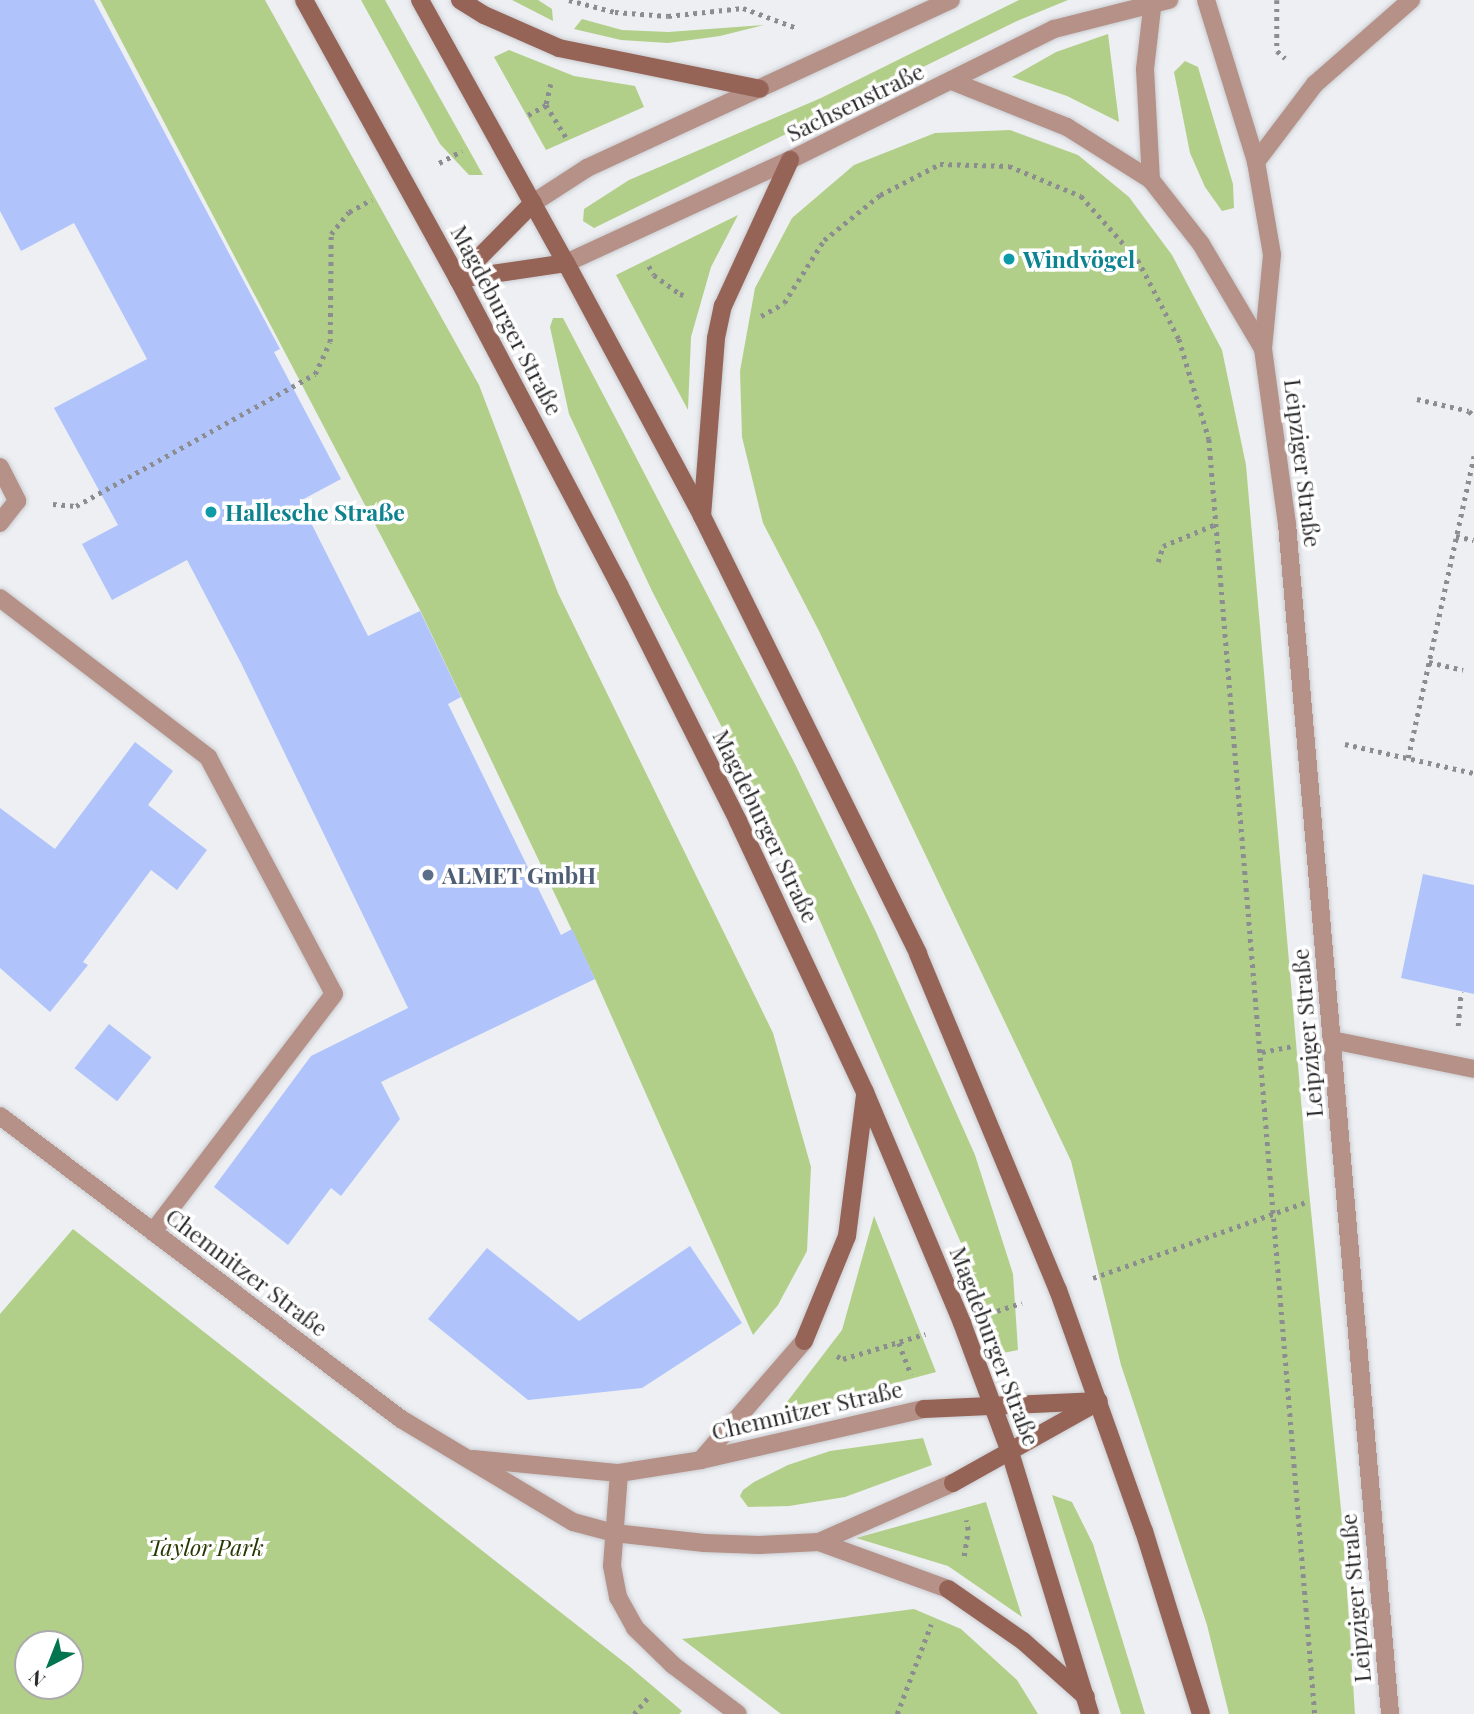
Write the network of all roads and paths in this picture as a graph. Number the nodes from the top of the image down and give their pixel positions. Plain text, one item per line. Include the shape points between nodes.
1 (304, 0) edge
2 (420, 0) edge
3 (460, 0) edge
4 (951, 0) edge
5 (1206, 0) edge
6 (1277, 0) edge
7 (1411, 0) edge
8 (570, 1) edge
9 (1158, 1) edge
10 (851, 47) junction
11 (954, 82) junction
12 (1315, 84) junction
13 (760, 89) junction
14 (546, 105) dead end
15 (495, 132) junction
16 (790, 160) junction
17 (1256, 162) junction
18 (1151, 180) junction
19 (404, 182) junction
20 (533, 203) junction
21 (566, 262) junction
22 (458, 279) junction
23 (723, 306) junction
24 (1263, 349) junction
25 (1417, 399) dead end
26 (1474, 416) edge
27 (1474, 456) edge
28 (0, 467) edge
29 (17, 500) junction
30 (702, 516) junction
31 (0, 523) edge
32 (1216, 524) junction
33 (1456, 536) junction
34 (1474, 540) edge
35 (1158, 562) dead end
36 (0, 598) edge
37 (1429, 662) junction
38 (1463, 670) dead end
39 (1307, 736) junction
40 (1408, 758) junction
41 (1474, 773) edge
42 (1332, 1040) junction
43 (1474, 1069) edge
44 (865, 1092) junction
45 (0, 1116) edge
46 (153, 1232) junction
47 (804, 1341) junction
48 (899, 1343) dead end
49 (1099, 1401) junction
50 (993, 1404) junction
51 (924, 1409) joint
52 (1010, 1452) junction
53 (470, 1459) junction
54 (701, 1460) junction
55 (620, 1474) junction
56 (953, 1483) joint
57 (614, 1533) junction
58 (819, 1542) junction
59 (948, 1589) joint
60 (1088, 1705) edge
61 (738, 1714) edge
62 (1201, 1714) edge
63 (1315, 1714) edge
64 (1390, 1714) edge

1 - 19 main road, Magdeburger Straße
2 - 15 main road
3 - 13 main road via 559,48
4 - 10 street
5 - 17 street, Leipziger Straße
6 - 12 path via 1277,51
7 - 12 street
8 - 10 path via 615,12 668,16 743,8
9 - 11 street, Sachsenstraße via 1054,29
9 - 18 street via 1145,69
10 - 13 street
11 - 16 street, Sachsenstraße
11 - 18 street, Leipziger Straße via 1067,127
12 - 17 street
13 - 20 street via 587,168
14 - 15 path
15 - 19 path
15 - 20 main road
16 - 21 street, Sachsenstraße
16 - 23 main road
17 - 24 street, Leipziger Straße via 1272,255
18 - 24 street, Leipziger Straße via 1201,244
19 - 22 main road, Magdeburger Straße
19 - 29 path via 349,212 331,234 330,342 315,374 76,506
20 - 21 main road
20 - 22 main road
21 - 22 main road
21 - 30 main road
22 - 44 main road, Magdeburger Straße via 726,796
23 - 30 main road via 716,338
23 - 32 path via 762,316 784,303 824,240 880,195 940,164 1009,166 1081,196 1138,260 1179,339 1209,439
24 - 39 street, Leipziger Straße via 1287,524
25 - 26 path
27 - 33 path
28 - 29 street
29 - 31 street
30 - 49 main road via 918,954 1003,1154
32 - 35 path via 1163,546
32 - 63 path
33 - 34 path
33 - 37 path
36 - 46 street via 208,757 334,994
37 - 38 path
37 - 40 path
39 - 40 path
39 - 42 street, Leipziger Straße
40 - 41 path
42 - 43 street
42 - 64 street, Leipziger Straße
44 - 47 main road via 847,1236
44 - 50 main road, Magdeburger Straße
45 - 46 street, Chemnitzer Straße
46 - 53 street, Chemnitzer Straße via 401,1419
47 - 48 path via 843,1359
47 - 54 street, Chemnitzer Straße
49 - 50 main road
49 - 52 main road
49 - 62 main road
50 - 51 main road
50 - 52 main road, Magdeburger Straße
51 - 54 street, Chemnitzer Straße
52 - 56 main road
52 - 60 main road, Magdeburger Straße
53 - 55 street, Chemnitzer Straße
53 - 57 street, Chemnitzer Straße via 573,1522
54 - 55 street, Chemnitzer Straße
55 - 57 street
56 - 58 street, Chemnitzer Straße
57 - 58 street, Chemnitzer Straße via 704,1543
57 - 61 street via 612,1566 618,1597 635,1628
58 - 59 street, Chemnitzer Straße
59 - 60 main road via 1023,1641

